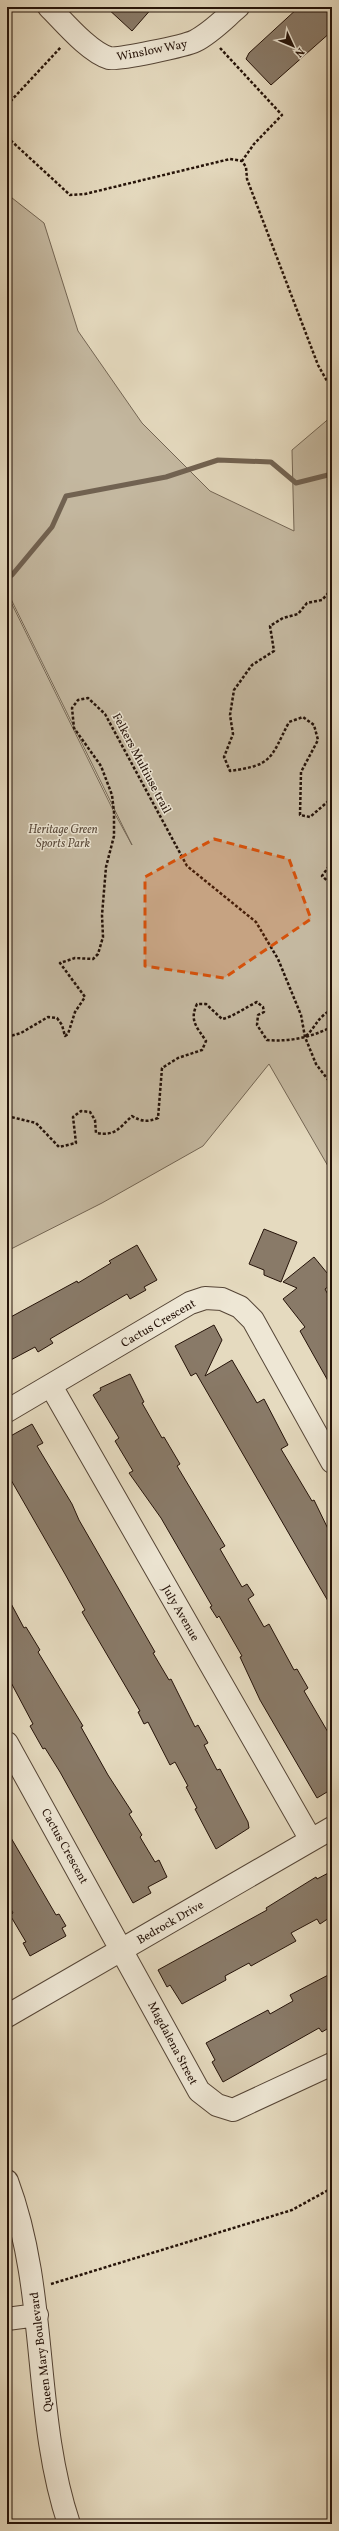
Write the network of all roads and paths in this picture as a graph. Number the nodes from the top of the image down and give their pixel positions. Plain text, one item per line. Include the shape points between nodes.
1 (49, 7) edge
2 (238, 7) edge
3 (75, 32) junction
4 (207, 34) junction
5 (7, 105) edge
6 (7, 137) edge
7 (242, 161) junction
8 (332, 383) edge
9 (332, 588) edge
10 (332, 798) edge
11 (332, 862) edge
12 (332, 885) edge
13 (332, 1009) edge
14 (332, 1027) edge
15 (7, 1037) edge
16 (305, 1037) junction
17 (332, 1086) edge
18 (7, 1116) edge
19 (51, 1386) junction
20 (7, 1412) edge
21 (332, 1462) edge
22 (7, 1743) edge
23 (332, 1828) edge
24 (311, 1840) junction
25 (123, 1949) junction
26 (7, 2016) edge
27 (332, 2064) edge
28 (7, 2181) edge
29 (332, 2188) edge
30 (34, 2290) junction
31 (37, 2315) junction
32 (7, 2319) edge
33 (69, 2524) edge

1 - 3 street, Winslow Way
2 - 4 street, Winslow Way
3 - 4 street, Winslow Way via 95,51 109,58 123,58 194,42
3 - 5 path
4 - 7 path via 282,115 254,144
6 - 7 path via 70,195 85,194 230,159
7 - 8 path via 318,365 327,381
9 - 10 path via 322,600 307,603 298,614 283,618 270,626 274,651 252,665 234,690 230,715 233,734 224,757 230,771 257,767 271,757 289,722 303,717 314,725 318,740 301,772 300,815 310,817
11 - 12 path via 322,876
13 - 16 path via 318,1018 313,1029
14 - 16 path via 312,1037
15 - 16 path, Felkers Multiuse trail via 21,1033 48,1017 57,1018 65,1036 68,1034 74,1012 85,997 60,964 75,958 93,959 98,954 103,937 106,867 114,836 114,812 112,795 101,766 74,728 71,718 72,708 78,700 88,698 106,714 187,866 256,922 278,959 301,1015
16 - 17 path via 316,1064
16 - 18 path via 284,1041 267,1040 257,1025 258,1015 264,1012 263,1007 257,1002 239,1010 230,1018 222,1019 206,1004 198,1004 193,1020 206,1041 202,1050 178,1058 162,1068 158,1118 149,1121 132,1116 118,1131 109,1135 96,1133 95,1120 90,1112 80,1111 73,1117 76,1143 59,1147 36,1123
19 - 20 street, Cactus Crescent
19 - 21 street, Cactus Crescent via 190,1303 206,1298 222,1299 240,1307 259,1328
19 - 24 street, July Avenue
22 - 25 street, Cactus Crescent
23 - 24 street, Bedrock Drive
24 - 25 street, Bedrock Drive
25 - 26 street, Bedrock Drive
25 - 27 street, Magdalena Street via 199,2091 217,2105 233,2110
28 - 30 street, Queen Mary Boulevard via 20,2215
29 - 30 path via 292,2210
30 - 31 street, Queen Mary Boulevard
31 - 32 street
31 - 33 street, Queen Mary Boulevard via 53,2459

